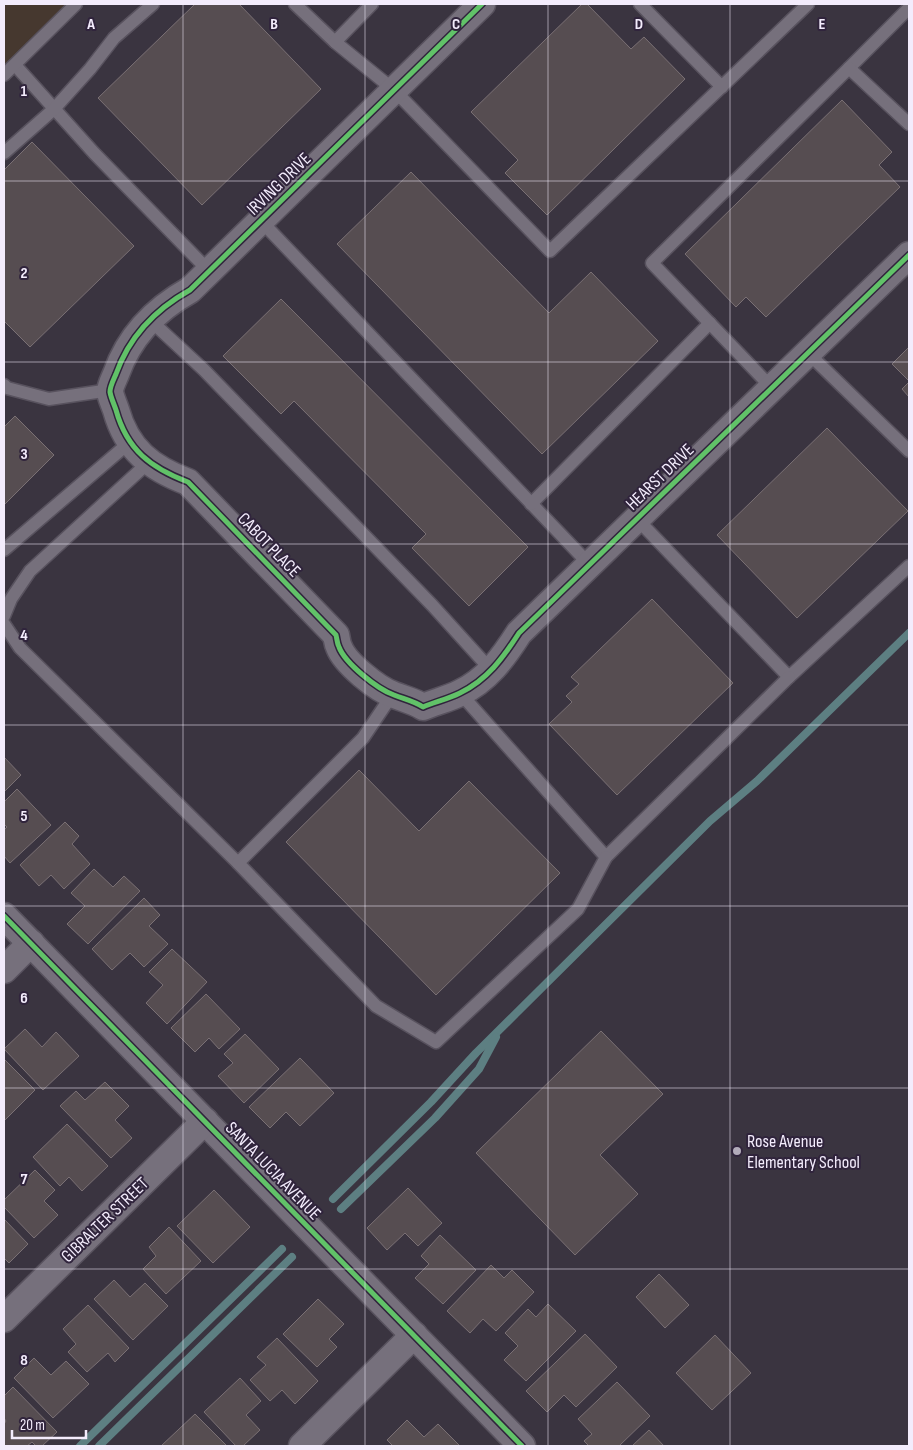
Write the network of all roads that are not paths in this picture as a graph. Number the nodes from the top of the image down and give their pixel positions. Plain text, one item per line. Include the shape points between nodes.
1 (76, 4) edge
2 (295, 4) edge
3 (372, 4) edge
4 (482, 4) edge
5 (640, 4) edge
6 (808, 4) edge
7 (145, 6) edge
8 (909, 8) edge
9 (335, 42) junction
10 (15, 65) junction
11 (849, 68) junction
12 (4, 75) edge
13 (722, 87) junction
14 (394, 90) junction
15 (54, 110) junction
16 (909, 124) edge
17 (4, 153) edge
18 (261, 221) junction
19 (909, 255) edge
20 (209, 272) junction
21 (150, 320) junction
22 (710, 323) junction
23 (808, 353) junction
24 (4, 385) edge
25 (772, 388) junction
26 (110, 390) junction
27 (130, 442) junction
28 (909, 451) edge
29 (149, 462) junction
30 (531, 504) junction
31 (636, 519) junction
32 (4, 550) edge
33 (590, 564) junction
34 (909, 566) edge
35 (4, 616) edge
36 (4, 624) edge
37 (491, 670) junction
38 (790, 676) junction
39 (460, 693) junction
40 (392, 694) junction
41 (423, 707) joint
42 (606, 857) junction
43 (238, 863) junction
44 (4, 916) edge
45 (31, 943) junction
46 (4, 970) edge
47 (205, 1121) junction
48 (4, 1319) edge
49 (414, 1336) junction
50 (302, 1446) edge
51 (522, 1446) edge

1 - 10 lane
2 - 9 lane
3 - 9 lane
4 - 14 street, IRVING DRIVE
5 - 13 lane
6 - 13 lane
7 - 15 lane
8 - 11 lane
9 - 14 lane
10 - 12 lane
10 - 15 lane
11 - 16 lane
11 - 22 lane via 652,263
13 - 14 lane via 550,251
14 - 18 street, IRVING DRIVE
15 - 17 lane
15 - 20 lane
18 - 20 street, IRVING DRIVE
18 - 30 lane
19 - 23 street, HEARST DRIVE
20 - 21 street, IRVING DRIVE
21 - 26 street, IRVING DRIVE via 122,358
21 - 37 lane via 204,370
22 - 25 lane
22 - 30 lane
23 - 25 street, HEARST DRIVE
23 - 28 lane
24 - 26 lane via 49,399
25 - 31 street, HEARST DRIVE
26 - 27 street, CABOT PLACE via 119,422
27 - 29 street, CABOT PLACE
27 - 32 lane
29 - 35 lane via 30,571
29 - 40 street, CABOT PLACE via 188,482 336,635 348,661 368,680
30 - 33 lane
31 - 33 street, HEARST DRIVE
31 - 38 lane
33 - 37 street, HEARST DRIVE via 519,633
34 - 38 lane
36 - 43 lane via 20,648
37 - 39 street, HEARST DRIVE
38 - 42 lane
39 - 41 street, HEARST DRIVE
39 - 42 lane
40 - 41 street, CABOT PLACE
40 - 43 lane via 363,738
42 - 43 lane via 578,909 436,1042 376,1006
44 - 45 street, SANTA LUCIA AVENUE
45 - 46 street
45 - 47 street, SANTA LUCIA AVENUE
47 - 48 street, GIBRALTER STREET
47 - 49 street, SANTA LUCIA AVENUE
49 - 50 street
49 - 51 street, SANTA LUCIA AVENUE

